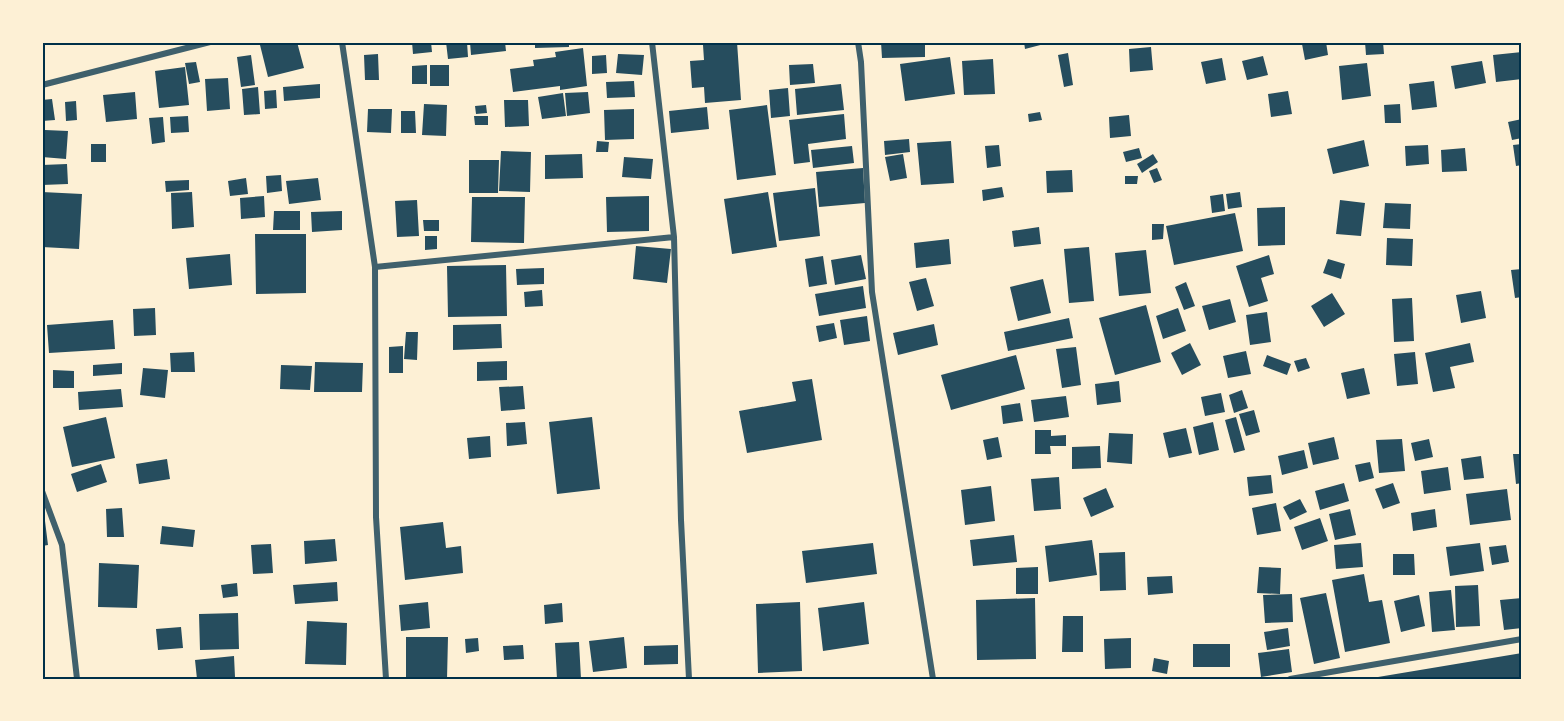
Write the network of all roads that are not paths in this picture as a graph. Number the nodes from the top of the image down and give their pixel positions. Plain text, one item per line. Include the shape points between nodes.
1 (210, 42) edge
2 (342, 42) edge
3 (652, 42) edge
4 (858, 42) edge
5 (42, 84) edge
6 (674, 237) junction
7 (375, 267) junction
8 (42, 491) edge
9 (1522, 639) edge
10 (77, 679) edge
11 (386, 679) edge
12 (690, 679) edge
13 (933, 679) edge
14 (1290, 679) edge

1 - 5 street
2 - 7 street
3 - 6 street
4 - 13 street via 872,292
6 - 7 street
6 - 12 street via 681,520
7 - 11 street via 376,517
8 - 10 street via 62,545
9 - 14 street

